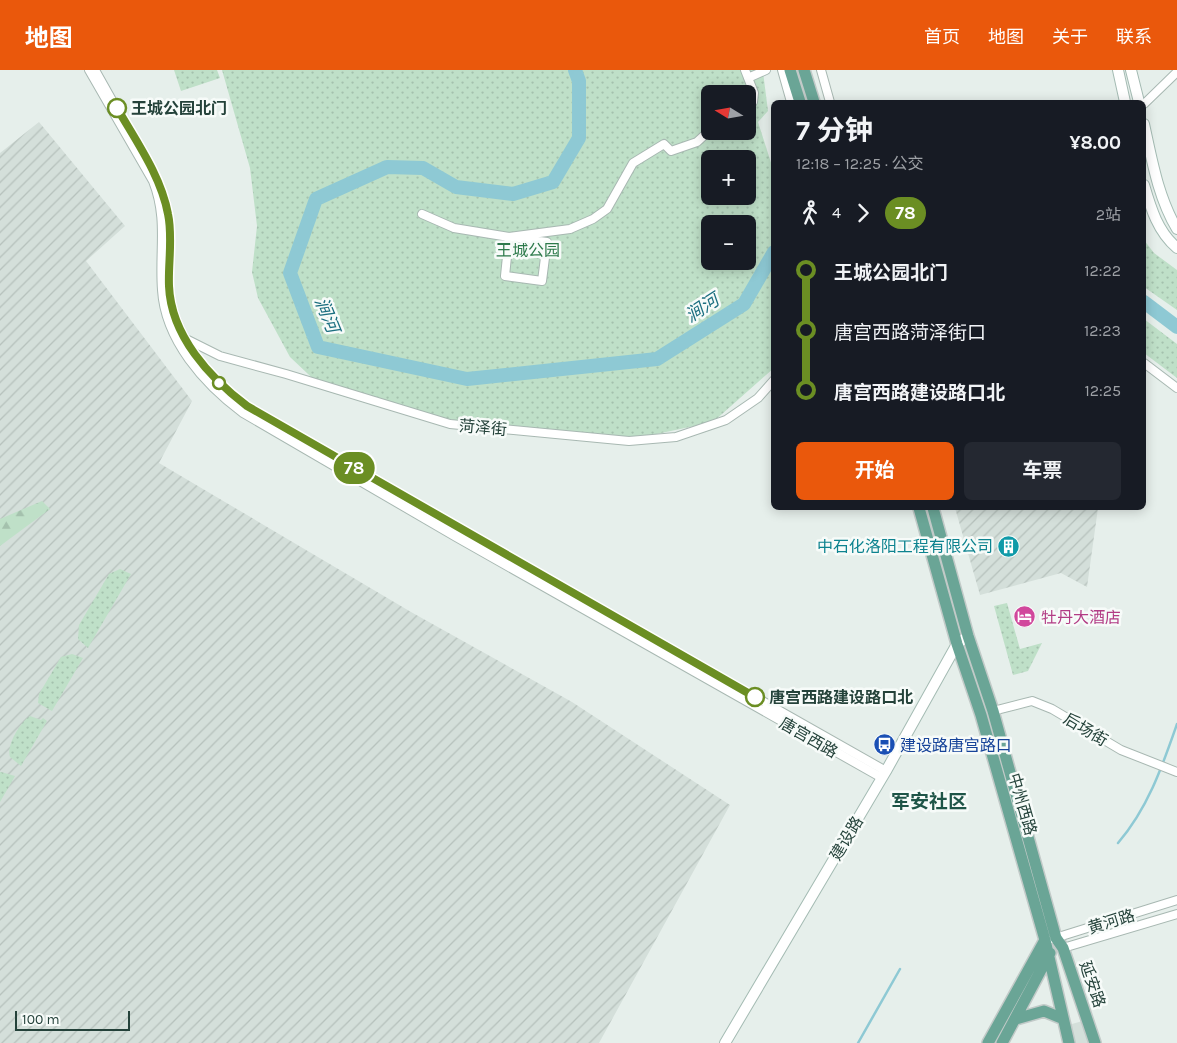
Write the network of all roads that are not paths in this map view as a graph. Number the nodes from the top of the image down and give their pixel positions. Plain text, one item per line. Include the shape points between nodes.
1 (89, 70) edge
2 (96, 70) edge
3 (766, 70) edge
4 (782, 70) edge
5 (790, 70) edge
6 (804, 70) edge
7 (821, 70) edge
8 (1118, 70) edge
9 (1132, 70) edge
10 (1177, 72) edge
11 (747, 74) edge
12 (790, 100) edge
13 (799, 100) edge
14 (813, 100) edge
15 (829, 100) edge
16 (1125, 100) edge
17 (1139, 100) edge
18 (1146, 102) edge
19 (1146, 133) edge
20 (701, 138) edge
21 (1146, 192) edge
22 (422, 214) dead end
23 (1177, 229) edge
24 (509, 237) junction
25 (1177, 248) edge
26 (188, 340) junction
27 (1146, 365) edge
28 (771, 383) edge
29 (1177, 388) edge
30 (920, 510) edge
31 (934, 510) edge
32 (968, 636) junction
33 (956, 641) junction
34 (993, 711) junction
35 (1177, 772) edge
36 (881, 773) junction
37 (1177, 900) edge
38 (1177, 914) edge
39 (1050, 939) junction
40 (1063, 948) junction
41 (1048, 954) junction
42 (1062, 1018) junction
43 (1016, 1019) junction
44 (717, 1043) edge
45 (725, 1043) edge
46 (988, 1043) edge
47 (1002, 1043) edge
48 (1069, 1043) edge
49 (1095, 1043) edge

1 - 36 street, 唐宫西路 via 153,181 160,199 163,215 162,291 166,316 199,373 219,395 243,413 456,537
2 - 26 street, 唐宫西路 via 165,199 169,216 169,288 174,314
3 - 11 street
4 - 12 street
5 - 13 main road
6 - 14 main road
7 - 15 street
8 - 16 street
9 - 17 street
10 - 18 street
19 - 23 street via 1156,179 1167,212
20 - 24 street via 671,151 664,144 633,163 607,209 593,218 570,229
21 - 25 street via 1154,217
22 - 24 street via 454,228
24 - 24 street via 504,276 542,281 547,242
26 - 28 street, 菏泽街 via 220,356 450,424 629,441 676,437 726,420 758,398
26 - 36 street, 唐宫西路 via 205,368 224,389 247,406
27 - 29 street
30 - 33 main road, 中州西路
31 - 32 main road, 中州西路
32 - 33 street, 建设路
32 - 34 main road, 中州西路
33 - 36 street, 建设路
33 - 39 main road, 中州西路
34 - 35 street, 后场街 via 1032,701 1052,709 1121,750
34 - 39 main road, 中州西路
36 - 44 street, 建设路
36 - 45 street, 建设路
37 - 39 street, 黄河路
38 - 40 street, 黄河路
39 - 40 main road, 延安路
39 - 41 main road
39 - 46 main road
40 - 41 main road
40 - 49 main road, 延安路
41 - 42 main road
41 - 43 main road
42 - 43 main road via 1044,1011
42 - 48 main road
43 - 47 main road

